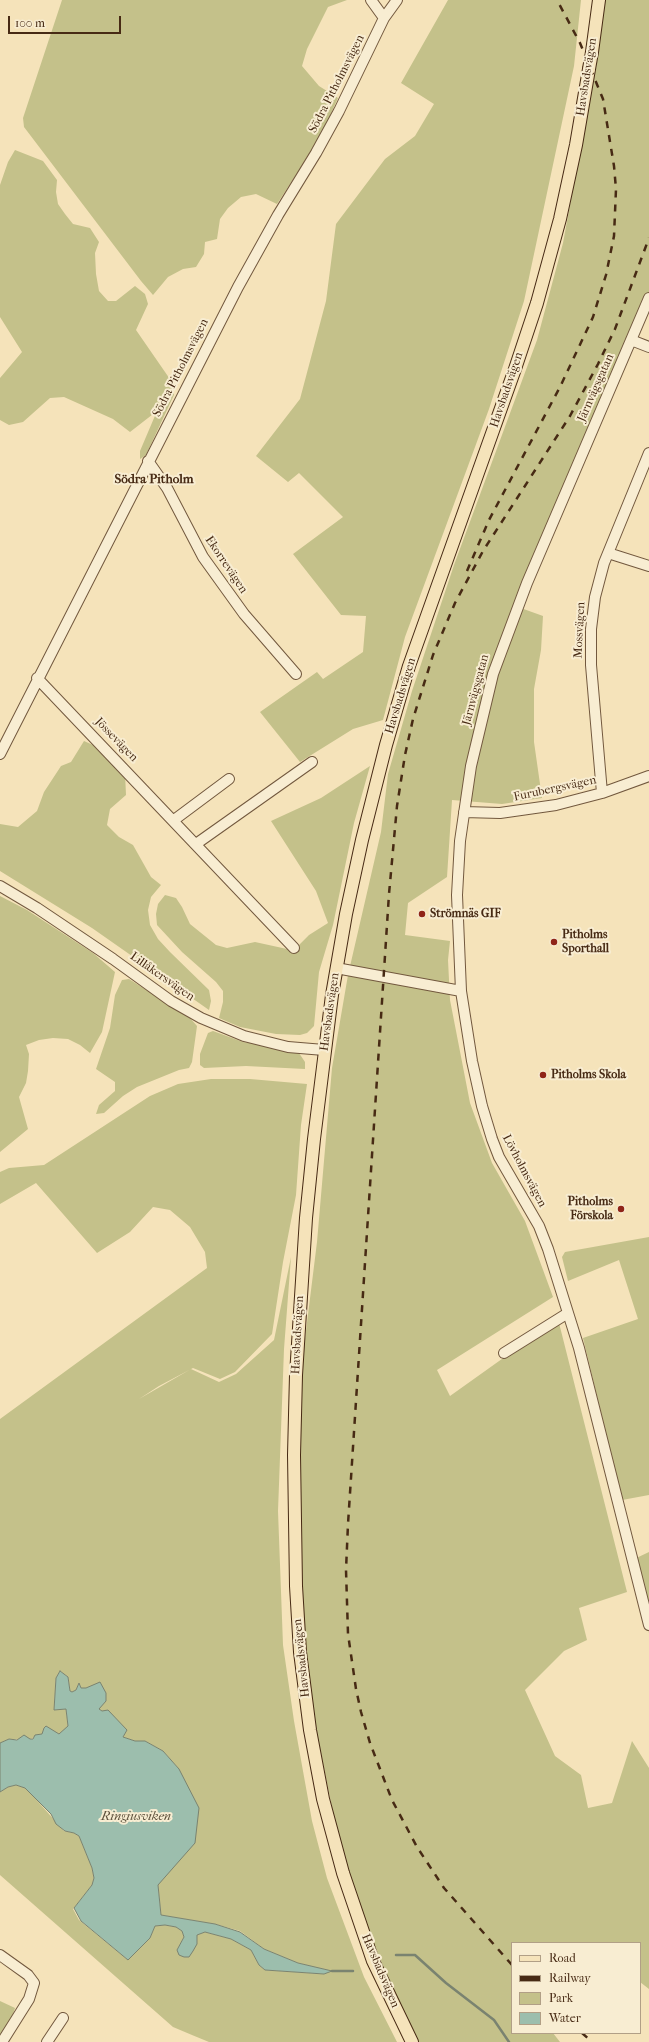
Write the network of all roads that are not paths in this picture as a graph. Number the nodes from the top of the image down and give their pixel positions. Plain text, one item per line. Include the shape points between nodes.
1 (371, 0) edge
2 (397, 0) edge
3 (599, 0) edge
4 (384, 18) junction
5 (649, 298) edge
6 (631, 340) junction
7 (649, 347) edge
8 (648, 456) edge
9 (148, 461) junction
10 (608, 553) junction
11 (649, 566) edge
12 (296, 674) dead end
13 (38, 678) junction
14 (0, 754) edge
15 (312, 762) dead end
16 (649, 776) edge
17 (229, 779) dead end
18 (602, 793) junction
19 (464, 812) junction
20 (174, 820) junction
21 (196, 844) junction
22 (0, 886) edge
23 (294, 948) dead end
24 (336, 968) junction
25 (461, 991) junction
26 (324, 1050) junction
27 (568, 1313) junction
28 (504, 1354) dead end
29 (649, 1625) edge
30 (0, 1955) edge
31 (63, 2018) dead end
32 (2, 2042) edge
33 (47, 2042) edge
34 (412, 2042) edge

1 - 4 street
2 - 4 street, Södra Pitholmsvägen
3 - 24 main road, Havsbadsvägen, bridge via 576,145 562,212 539,296 515,369 409,666 362,840
4 - 9 street, Södra Pitholmsvägen via 339,111 238,287
5 - 6 street, Järnvägsgatan
6 - 7 street
6 - 19 street, Järnvägsgatan via 506,636 482,714
8 - 10 street, Mossvägen
9 - 12 street, Ekorrevägen via 167,488 203,557 244,614
9 - 13 street, Södra Pitholmsvägen
10 - 11 street
10 - 18 street, Mossvägen via 595,597 591,629 591,665
13 - 14 street, Södra Pitholmsvägen
13 - 20 street, Jössevägen
15 - 21 street
16 - 18 street, Furubergsvägen
17 - 20 street
18 - 19 street, Furubergsvägen via 514,812
19 - 25 street, Järnvägsgatan via 458,894
20 - 21 street, Jössevägen
21 - 23 street, Jössevägen
22 - 26 street, Lillåkersvägen via 113,959 171,1001 201,1018 244,1036 288,1047
24 - 25 street
24 - 26 main road, Havsbadsvägen
25 - 27 street, Lövholmsvägen via 476,1082 492,1139 504,1167 544,1238
26 - 34 main road, Havsbadsvägen via 306,1218 296,1375 294,1518 300,1652 310,1730 323,1799 343,1873 373,1960
27 - 28 street
27 - 29 street, Lövholmsvägen
30 - 32 street via 28,1975 34,1983 29,1999
31 - 33 street

